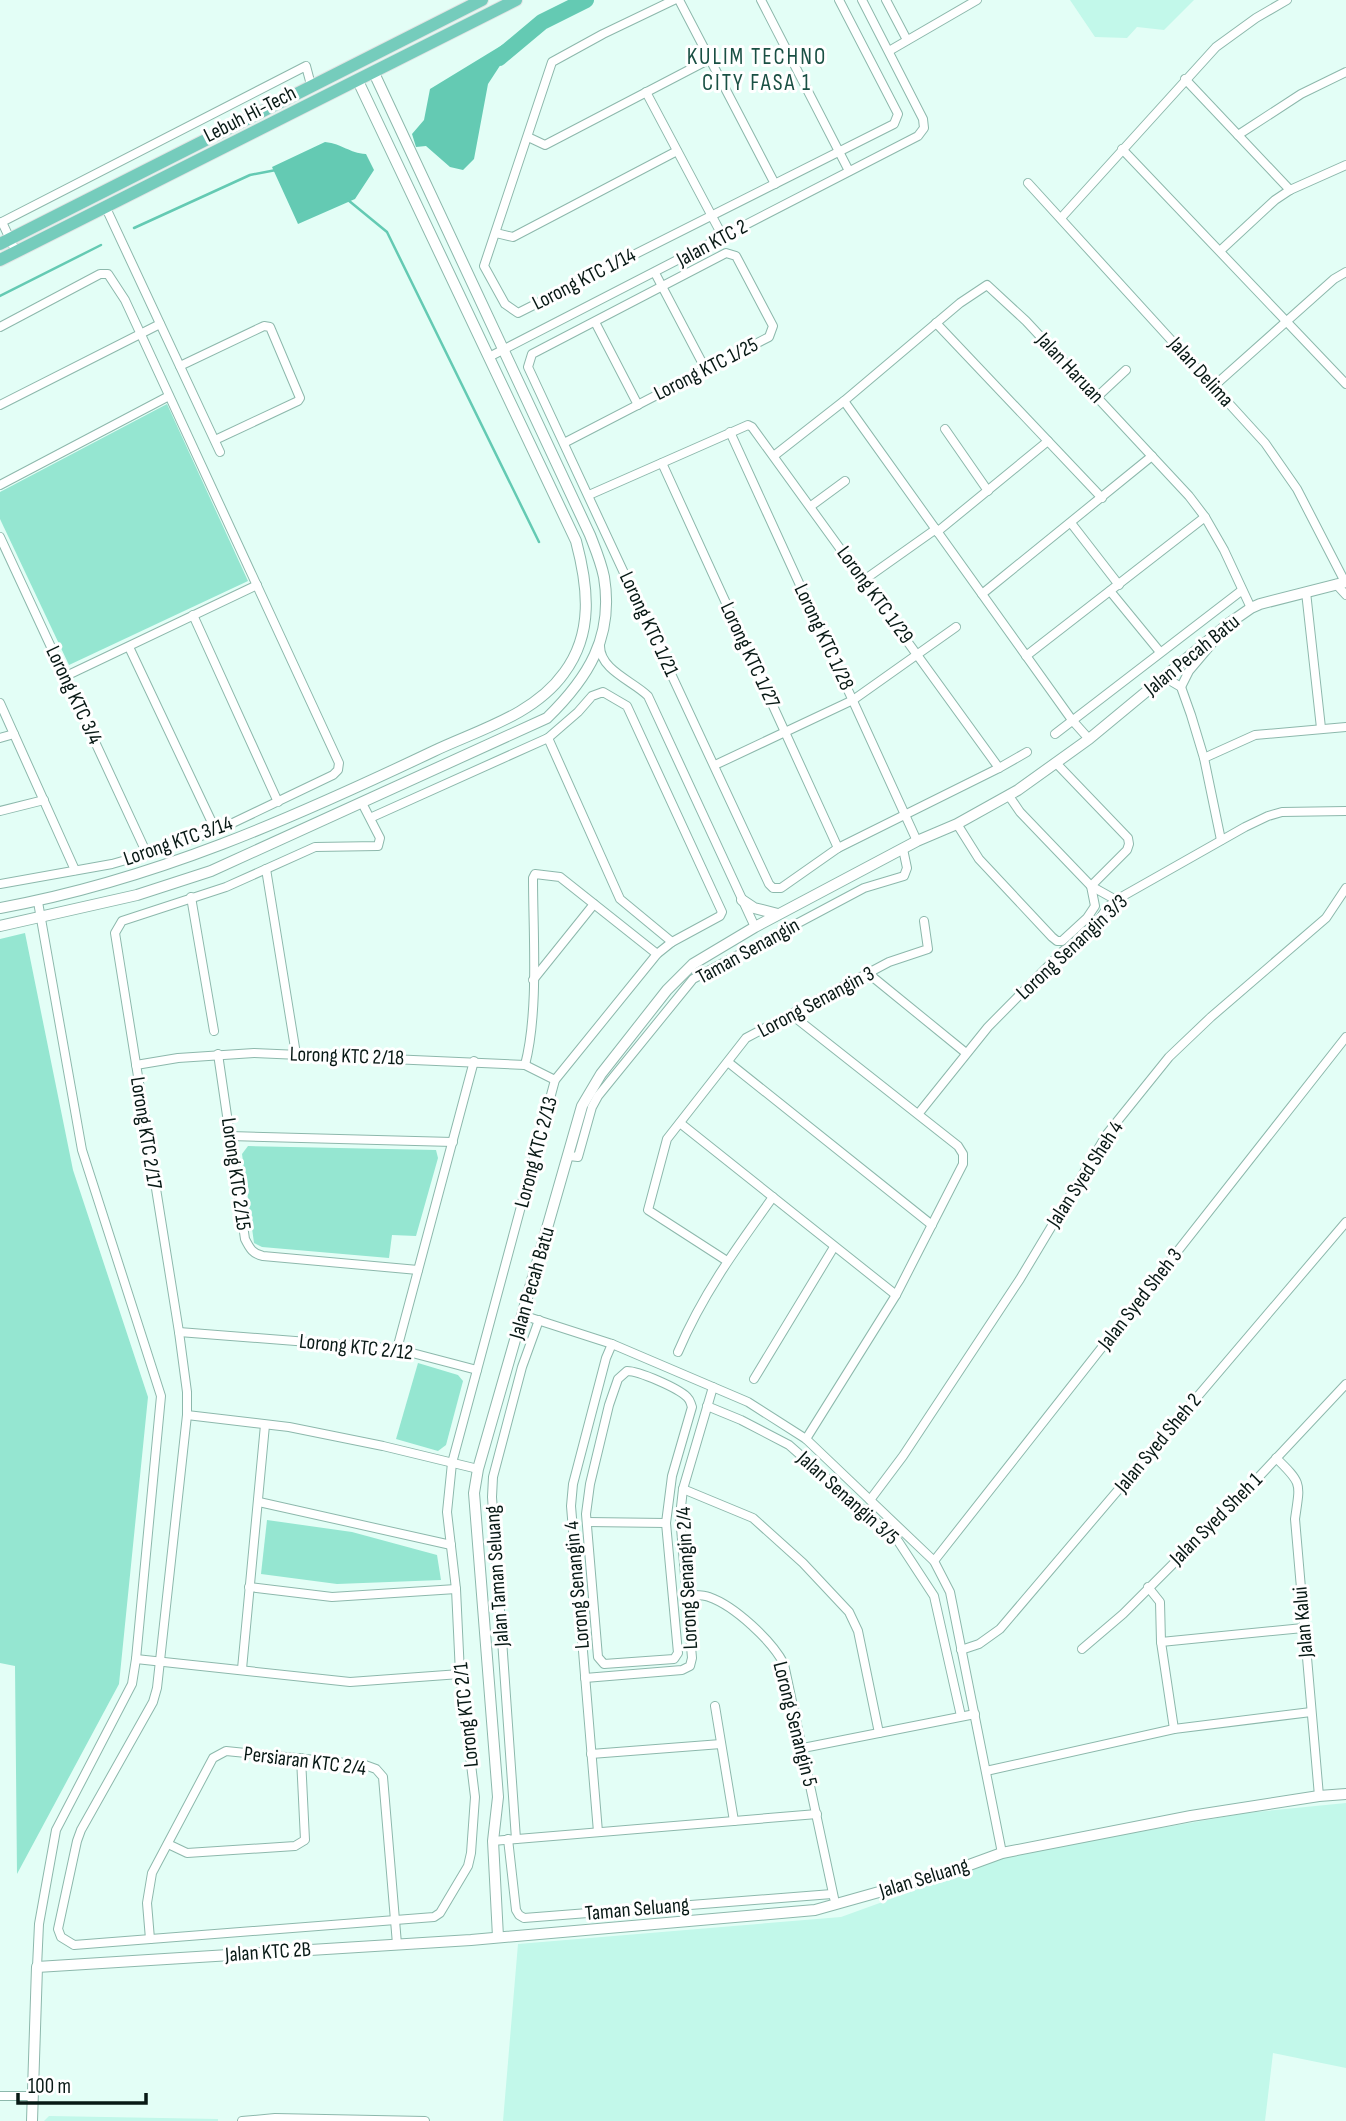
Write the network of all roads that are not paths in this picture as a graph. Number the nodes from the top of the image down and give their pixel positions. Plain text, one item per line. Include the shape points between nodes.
1 (482, 0) edge
2 (516, 0) edge
3 (676, 0) edge
4 (761, 0) edge
5 (839, 0) edge
6 (862, 0) edge
7 (886, 0) edge
8 (977, 0) edge
9 (1287, 0) edge
10 (907, 40) junction
11 (889, 51) junction
12 (710, 59) junction
13 (1346, 72) edge
14 (374, 73) junction
15 (1185, 79) junction
16 (358, 81) junction
17 (312, 85) junction
18 (646, 92) junction
19 (1238, 135) junction
20 (528, 137) junction
21 (1122, 149) junction
22 (677, 151) junction
23 (839, 153) junction
24 (1346, 165) edge
25 (849, 171) junction
26 (1028, 183) dead end
27 (775, 184) junction
28 (1290, 191) junction
29 (106, 208) junction
30 (711, 215) junction
31 (1061, 218) junction
32 (1, 222) edge
33 (496, 233) junction
34 (723, 237) junction
35 (5, 242) edge
36 (1221, 250) junction
37 (16, 252) junction
38 (0, 260) edge
39 (1346, 272) edge
40 (655, 273) junction
41 (662, 286) junction
42 (1287, 320) junction
43 (594, 322) junction
44 (936, 323) junction
45 (160, 324) junction
46 (0, 327) edge
47 (140, 334) junction
48 (504, 350) junction
49 (489, 357) junction
50 (180, 366) junction
51 (706, 369) junction
52 (1126, 370) dead end
53 (1346, 384) edge
54 (1214, 386) junction
55 (169, 396) junction
56 (1097, 397) junction
57 (844, 401) junction
58 (0, 405) edge
59 (638, 405) junction
60 (944, 429) dead end
61 (730, 432) junction
62 (215, 440) junction
63 (1048, 442) junction
64 (564, 443) junction
65 (220, 452) dead end
66 (775, 455) junction
67 (1152, 456) junction
68 (662, 463) junction
69 (845, 481) dead end
70 (0, 485) edge
71 (988, 491) junction
72 (589, 495) junction
73 (1102, 498) junction
74 (811, 506) junction
75 (1205, 517) junction
76 (1071, 523) junction
77 (937, 531) junction
78 (0, 537) edge
79 (864, 580) junction
80 (1342, 583) edge
81 (257, 585) junction
82 (1119, 585) junction
83 (1110, 591) junction
84 (1241, 591) junction
85 (1306, 592) junction
86 (982, 594) junction
87 (1346, 595) edge
88 (1251, 608) junction
89 (193, 615) junction
90 (1228, 624) junction
91 (956, 627) dead end
92 (600, 640) junction
93 (129, 646) junction
94 (1160, 652) junction
95 (918, 655) junction
96 (1026, 656) junction
97 (610, 667) junction
98 (587, 671) junction
99 (66, 676) junction
100 (1164, 677) junction
101 (1181, 687) junction
102 (853, 700) junction
103 (0, 703) edge
104 (1072, 720) junction
105 (1346, 727) edge
106 (1321, 729) junction
107 (785, 732) junction
108 (14, 734) junction
109 (1055, 734) dead end
110 (0, 738) edge
111 (548, 738) junction
112 (1089, 738) junction
113 (1027, 752) dead end
114 (1204, 758) junction
115 (1056, 763) junction
116 (715, 765) junction
117 (999, 768) junction
118 (1009, 796) junction
119 (44, 800) junction
120 (278, 802) junction
121 (362, 803) junction
122 (0, 811) edge
123 (1346, 811) edge
124 (904, 813) junction
125 (370, 818) junction
126 (957, 824) junction
127 (216, 831) junction
128 (1220, 840) junction
129 (917, 841) junction
130 (838, 848) junction
131 (903, 849) junction
132 (148, 854) junction
133 (266, 869) junction
134 (75, 870) junction
135 (0, 884) edge
136 (1091, 886) junction
137 (1346, 888) edge
138 (191, 898) junction
139 (742, 900) junction
140 (1116, 901) junction
141 (37, 902) junction
142 (594, 904) junction
143 (0, 908) edge
144 (779, 914) junction
145 (42, 918) junction
146 (924, 921) dead end
147 (0, 926) edge
148 (755, 926) junction
149 (672, 942) junction
150 (657, 954) junction
151 (869, 974) junction
152 (533, 980) junction
153 (792, 1015) junction
154 (214, 1031) dead end
155 (1346, 1037) edge
156 (966, 1053) junction
157 (218, 1054) junction
158 (296, 1054) junction
159 (474, 1061) junction
160 (728, 1062) junction
161 (136, 1065) junction
162 (525, 1065) junction
163 (555, 1080) junction
164 (919, 1113) junction
165 (680, 1123) junction
166 (230, 1136) junction
167 (453, 1142) junction
168 (569, 1156) junction
169 (773, 1197) junction
170 (1346, 1222) edge
171 (932, 1225) junction
172 (834, 1247) junction
173 (727, 1261) junction
174 (418, 1270) junction
175 (896, 1295) junction
176 (522, 1315) junction
177 (538, 1320) junction
178 (179, 1332) junction
179 (612, 1344) junction
180 (397, 1349) junction
181 (678, 1352) dead end
182 (477, 1370) junction
183 (754, 1379) dead end
184 (1346, 1384) edge
185 (713, 1387) junction
186 (596, 1402) junction
187 (609, 1405) junction
188 (707, 1406) junction
189 (187, 1415) junction
190 (265, 1424) junction
191 (684, 1435) junction
192 (698, 1438) junction
193 (806, 1439) junction
194 (1276, 1458) junction
195 (452, 1463) junction
196 (478, 1469) junction
197 (683, 1489) junction
198 (870, 1500) junction
199 (259, 1503) junction
200 (587, 1522) junction
201 (666, 1523) junction
202 (450, 1545) junction
203 (934, 1561) junction
204 (249, 1587) junction
205 (1149, 1587) junction
206 (456, 1589) junction
207 (687, 1595) junction
208 (689, 1618) junction
209 (676, 1619) junction
210 (596, 1626) junction
211 (581, 1627) junction
212 (1304, 1628) junction
213 (1161, 1642) junction
214 (1082, 1649) dead end
215 (961, 1650) junction
216 (136, 1659) junction
217 (159, 1661) junction
218 (242, 1669) junction
219 (460, 1674) junction
220 (585, 1678) junction
221 (715, 1706) dead end
222 (1311, 1712) junction
223 (975, 1714) junction
224 (961, 1716) junction
225 (1174, 1729) junction
226 (879, 1733) junction
227 (721, 1744) junction
228 (803, 1748) junction
229 (592, 1754) junction
230 (301, 1758) junction
231 (986, 1771) junction
232 (1346, 1794) edge
233 (1319, 1796) junction
234 (817, 1814) junction
235 (734, 1821) junction
236 (598, 1832) junction
237 (512, 1839) junction
238 (493, 1841) junction
239 (168, 1844) junction
240 (1002, 1853) junction
241 (834, 1899) junction
242 (395, 1920) junction
243 (498, 1937) junction
244 (150, 1939) junction
245 (397, 1944) junction
246 (37, 1968) junction
247 (0, 2095) edge
248 (33, 2096) junction
249 (317, 2120) edge
250 (32, 2121) edge
251 (242, 2121) edge
252 (394, 2121) edge
253 (425, 2121) edge

1 - 17 main road, Lebuh Hi-Tech
2 - 14 main road, Lebuh Hi-Tech
3 - 12 street
3 - 20 street via 552,62
4 - 23 street
5 - 23 street, Lorong KTC 1/14 via 898,114 894,124
6 - 11 street
7 - 10 street
8 - 10 street
9 - 15 street via 1216,47
10 - 11 street
11 - 25 street, Jalan KTC 2 via 924,128 918,136
12 - 18 street
12 - 27 street
13 - 19 street via 1301,94
14 - 16 main road, Lebuh Hi-Tech
14 - 48 street
15 - 19 street
15 - 21 street
16 - 29 main road, Lebuh Hi-Tech
16 - 49 street
17 - 32 street via 306,66
17 - 35 main road, Lebuh Hi-Tech
18 - 20 street via 545,145
18 - 22 street
19 - 28 street
20 - 33 street
21 - 31 street
21 - 36 street
22 - 30 street
22 - 33 street via 513,237
23 - 25 street
23 - 27 street, Lorong KTC 1/14
24 - 28 street
25 - 34 street, Jalan KTC 2
26 - 31 street, Jalan Delima
27 - 30 street, Lorong KTC 1/14
28 - 36 street
29 - 37 main road, Lebuh Hi-Tech
29 - 45 street
30 - 33 street, Lorong KTC 1/14 via 518,313 505,304 484,266
30 - 34 street
31 - 54 street, Jalan Delima
32 - 35 street
34 - 40 street, Jalan KTC 2
35 - 37 street
36 - 42 street
37 - 38 main road, Lebuh Hi-Tech
39 - 42 street
40 - 41 street
40 - 48 street, Jalan KTC 2
41 - 43 street, Lorong KTC 1/21
41 - 51 street
41 - 51 street, Lorong KTC 1/25 via 726,253 736,256 773,326 769,337
42 - 53 street
42 - 54 street
43 - 59 street
43 - 64 street, Lorong KTC 1/21 via 532,354 528,367
44 - 56 street, Jalan Haruan via 984,285 989,286
44 - 57 street, Jalan Haruan
44 - 63 street
45 - 47 street
45 - 50 street
46 - 47 street via 100,274 108,274
47 - 55 street
47 - 58 street
48 - 49 street, Jalan KTC 2
48 - 92 street via 590,535 603,573 605,610
49 - 141 street via 576,541 583,568 586,617 582,638 564,674 530,706 351,790 206,852
50 - 62 street
50 - 62 street via 270,327 301,395 298,401
51 - 59 street, Lorong KTC 1/25
52 - 56 street
54 - 80 street, Jalan Delima via 1265,443 1297,489
55 - 70 street
55 - 81 street
56 - 67 street, Jalan Haruan
57 - 66 street, Jalan Haruan
57 - 77 street
59 - 64 street, Lorong KTC 1/25
60 - 71 street
61 - 66 street, Lorong KTC 1/29 via 748,425
61 - 68 street
61 - 102 street, Lorong KTC 1/28
62 - 65 street
63 - 71 street
63 - 73 street
64 - 72 street, Lorong KTC 1/21
66 - 74 street, Lorong KTC 1/29
67 - 73 street
67 - 75 street, Jalan Haruan
68 - 72 street
68 - 107 street, Lorong KTC 1/27
69 - 74 street
71 - 77 street
72 - 116 street, Lorong KTC 1/21
73 - 76 street
74 - 79 street, Lorong KTC 1/29
75 - 82 street
75 - 84 street, Jalan Haruan
76 - 82 street
76 - 86 street
77 - 79 street
77 - 86 street
78 - 99 street, Lorong KTC 3/4
79 - 95 street, Lorong KTC 1/29
80 - 85 street, Jalan Pecah Batu
80 - 87 street, Jalan Delima
81 - 89 street
81 - 120 street, Lorong KTC 3/14 via 339,763 333,775
82 - 83 street
83 - 94 street
83 - 96 street
84 - 88 street, Jalan Haruan
84 - 94 street
85 - 88 street, Jalan Pecah Batu
85 - 106 street
86 - 96 street
88 - 90 street, Jalan Pecah Batu
89 - 93 street
89 - 120 street
90 - 100 street, Jalan Pecah Batu
90 - 101 street
91 - 95 street
92 - 97 street via 600,654
92 - 98 street
93 - 99 street
93 - 127 street
94 - 104 street
95 - 102 street
95 - 117 street, Lorong KTC 1/29
96 - 104 street
97 - 98 street
97 - 139 street via 648,696
98 - 121 street via 547,718
99 - 132 street, Lorong KTC 3/4
100 - 101 street
100 - 112 street, Jalan Pecah Batu
101 - 114 street
102 - 107 street
102 - 124 street, Lorong KTC 1/28
103 - 108 street
104 - 109 street
104 - 112 street
105 - 106 street
106 - 114 street via 1255,735
107 - 116 street
107 - 130 street, Lorong KTC 1/27
108 - 110 street
108 - 119 street
111 - 125 street
111 - 149 street via 620,899
111 - 149 street, Lorong KTC 2/13 via 592,696 603,692 627,706 722,909 720,916
112 - 115 street, Jalan Pecah Batu
113 - 117 street, Lorong KTC 1/21
114 - 128 street
115 - 118 street, Jalan Pecah Batu
115 - 136 street via 1128,838 1127,850
116 - 130 street, Lorong KTC 1/21 via 774,888
117 - 124 street, Lorong KTC 1/21
118 - 126 street, Jalan Pecah Batu
118 - 136 street
119 - 122 street
119 - 134 street
120 - 127 street, Lorong KTC 3/14
121 - 125 street
121 - 145 street via 211,871
123 - 128 street, Lorong Senangin 3/3 via 1282,812
124 - 129 street, Lorong KTC 1/28
124 - 130 street, Lorong KTC 1/21
125 - 133 street via 380,838 378,846 315,847
126 - 129 street, Jalan Pecah Batu
126 - 136 street via 979,859 1057,941 1095,906
127 - 132 street, Lorong KTC 3/14
128 - 140 street, Lorong Senangin 3/3
129 - 131 street, Jalan Pecah Batu
131 - 144 street, Jalan Pecah Batu
131 - 168 street, Taman Senangin via 904,876 864,888 693,979 598,1097 578,1157
132 - 134 street, Lorong KTC 3/14
133 - 138 street
133 - 158 street
134 - 135 street, Lorong KTC 3/14
136 - 140 street
137 - 198 street, Jalan Syed Sheh 4 via 1326,918 1169,1057 1107,1134 1020,1279
138 - 154 street
138 - 161 street, Lorong KTC 2/17 via 122,921 115,933
139 - 144 street
139 - 148 street
140 - 156 street, Lorong Senangin 3/3 via 1089,934 1063,951
141 - 143 street
141 - 145 street
142 - 150 street
142 - 152 street
142 - 152 street via 560,877 535,874
144 - 148 street, Jalan Pecah Batu
145 - 147 street
145 - 216 street via 82,1150 161,1396
146 - 151 street, Lorong Senangin 3 via 929,949
148 - 168 street, Jalan Pecah Batu via 694,964 667,990 592,1086
149 - 150 street, Lorong KTC 2/13
150 - 163 street, Lorong KTC 2/13
151 - 153 street, Lorong Senangin 3
151 - 156 street
152 - 162 street
153 - 160 street, Lorong Senangin 3 via 747,1038
153 - 164 street
155 - 203 street, Jalan Syed Sheh 3
156 - 164 street, Lorong Senangin 3/3
157 - 158 street, Lorong KTC 2/18
157 - 161 street, Lorong KTC 2/18
157 - 166 street, Lorong KTC 2/15
158 - 159 street, Lorong KTC 2/18
159 - 162 street, Lorong KTC 2/18
159 - 167 street
160 - 165 street, Lorong Senangin 3
160 - 171 street
161 - 178 street, Lorong KTC 2/17
162 - 163 street, Lorong KTC 2/18
163 - 182 street, Lorong KTC 2/13
164 - 171 street via 963,1154 963,1164
165 - 169 street
165 - 173 street, Lorong Senangin 3 via 667,1139 648,1210
166 - 167 street
166 - 174 street, Lorong KTC 2/15 via 245,1239 255,1254
167 - 174 street
168 - 176 street, Jalan Pecah Batu
169 - 172 street
169 - 173 street
170 - 215 street, Jalan Syed Sheh 2 via 1000,1629
171 - 175 street
172 - 175 street
172 - 183 street
173 - 181 street
174 - 180 street
175 - 193 street
176 - 177 street
176 - 196 street, Jalan Pecah Batu
177 - 179 street
177 - 237 street, Jalan Taman Seluang via 492,1487
178 - 180 street, Lorong KTC 2/12
178 - 189 street, Lorong KTC 2/17
179 - 185 street
179 - 186 street, Lorong Senangin 4
180 - 182 street, Lorong KTC 2/12
182 - 195 street
184 - 194 street, Jalan Syed Sheh 1
185 - 188 street, Lorong Senangin 2/4
185 - 193 street via 748,1402
186 - 187 street
186 - 211 street, Lorong Senangin 4 via 571,1506
187 - 191 street, Lorong Senangin 2/4 via 622,1374 633,1371 690,1401
187 - 200 street, Lorong Senangin 2/4 via 590,1484
188 - 192 street, Lorong Senangin 2/4
188 - 224 street, Jalan Senangin 3/5 via 789,1445 898,1541 934,1595
189 - 190 street
189 - 217 street, Lorong KTC 2/17
190 - 195 street
190 - 199 street
191 - 192 street
191 - 201 street, Lorong Senangin 2/4 via 672,1476
192 - 197 street, Lorong Senangin 2/4
193 - 198 street
194 - 205 street, Jalan Syed Sheh 1
194 - 212 street, Jalan Kalui via 1300,1489 1294,1519
195 - 196 street
195 - 202 street, Lorong KTC 2/1 via 447,1512
196 - 238 street, Jalan Pecah Batu via 474,1515 498,1797
197 - 207 street, Lorong Senangin 2/4 via 680,1516
197 - 226 street via 753,1518 849,1612 859,1631
198 - 203 street
199 - 202 street
199 - 204 street
200 - 201 street
200 - 210 street, Lorong Senangin 2/4
201 - 209 street, Lorong Senangin 2/4
202 - 206 street, Lorong KTC 2/1
203 - 215 street via 950,1592
204 - 206 street via 332,1597
204 - 218 street
205 - 213 street via 1160,1602
205 - 214 street, Jalan Syed Sheh 1
206 - 219 street, Lorong KTC 2/1
207 - 208 street, Lorong Senangin 2/4
207 - 228 street, Lorong Senangin 5 via 708,1596 775,1648 784,1664
208 - 209 street
208 - 220 street, Lorong Senangin 2/4 via 690,1666
209 - 210 street, Lorong Senangin 2/4 via 676,1657 635,1662 600,1661
210 - 211 street
211 - 220 street, Lorong Senangin 4
212 - 213 street
212 - 222 street, Jalan Kalui
213 - 225 street
215 - 223 street
216 - 217 street
216 - 246 street via 128,1695 56,1830 39,1924
217 - 218 street
217 - 244 street, Lorong KTC 2/17 via 153,1702 80,1830 58,1929 61,1937 74,1945
218 - 219 street via 350,1682
219 - 242 street, Lorong KTC 2/1 via 475,1797 468,1866 440,1913
220 - 229 street, Lorong Senangin 4
221 - 227 street
222 - 225 street
222 - 233 street, Jalan Kalui
223 - 224 street
223 - 231 street
224 - 226 street
225 - 231 street
226 - 228 street
227 - 229 street
227 - 235 street
228 - 234 street, Lorong Senangin 5
229 - 236 street, Lorong Senangin 4
230 - 239 street, Persiaran KTC 2/4 via 219,1753
230 - 239 street via 305,1840 295,1846 187,1853
230 - 242 street, Persiaran KTC 2/4 via 365,1765 383,1777
231 - 240 street
232 - 233 street, Jalan Seluang
233 - 240 street, Jalan Seluang via 1132,1826
234 - 235 street
234 - 241 street, Lorong Senangin 5
235 - 236 street
236 - 237 street
237 - 238 street
237 - 241 street, Taman Seluang via 516,1910 524,1919
238 - 243 street, Jalan Pecah Batu
239 - 244 street, Persiaran KTC 2/4 via 150,1885
240 - 241 street, Jalan Seluang via 950,1872
241 - 243 street, Jalan Seluang via 814,1910
242 - 244 street
242 - 245 street, Persiaran KTC 2/4
243 - 245 street, Jalan KTC 2B
245 - 246 street, Jalan KTC 2B
246 - 248 street
247 - 248 street
248 - 250 street
249 - 251 street
249 - 252 street
252 - 253 street

